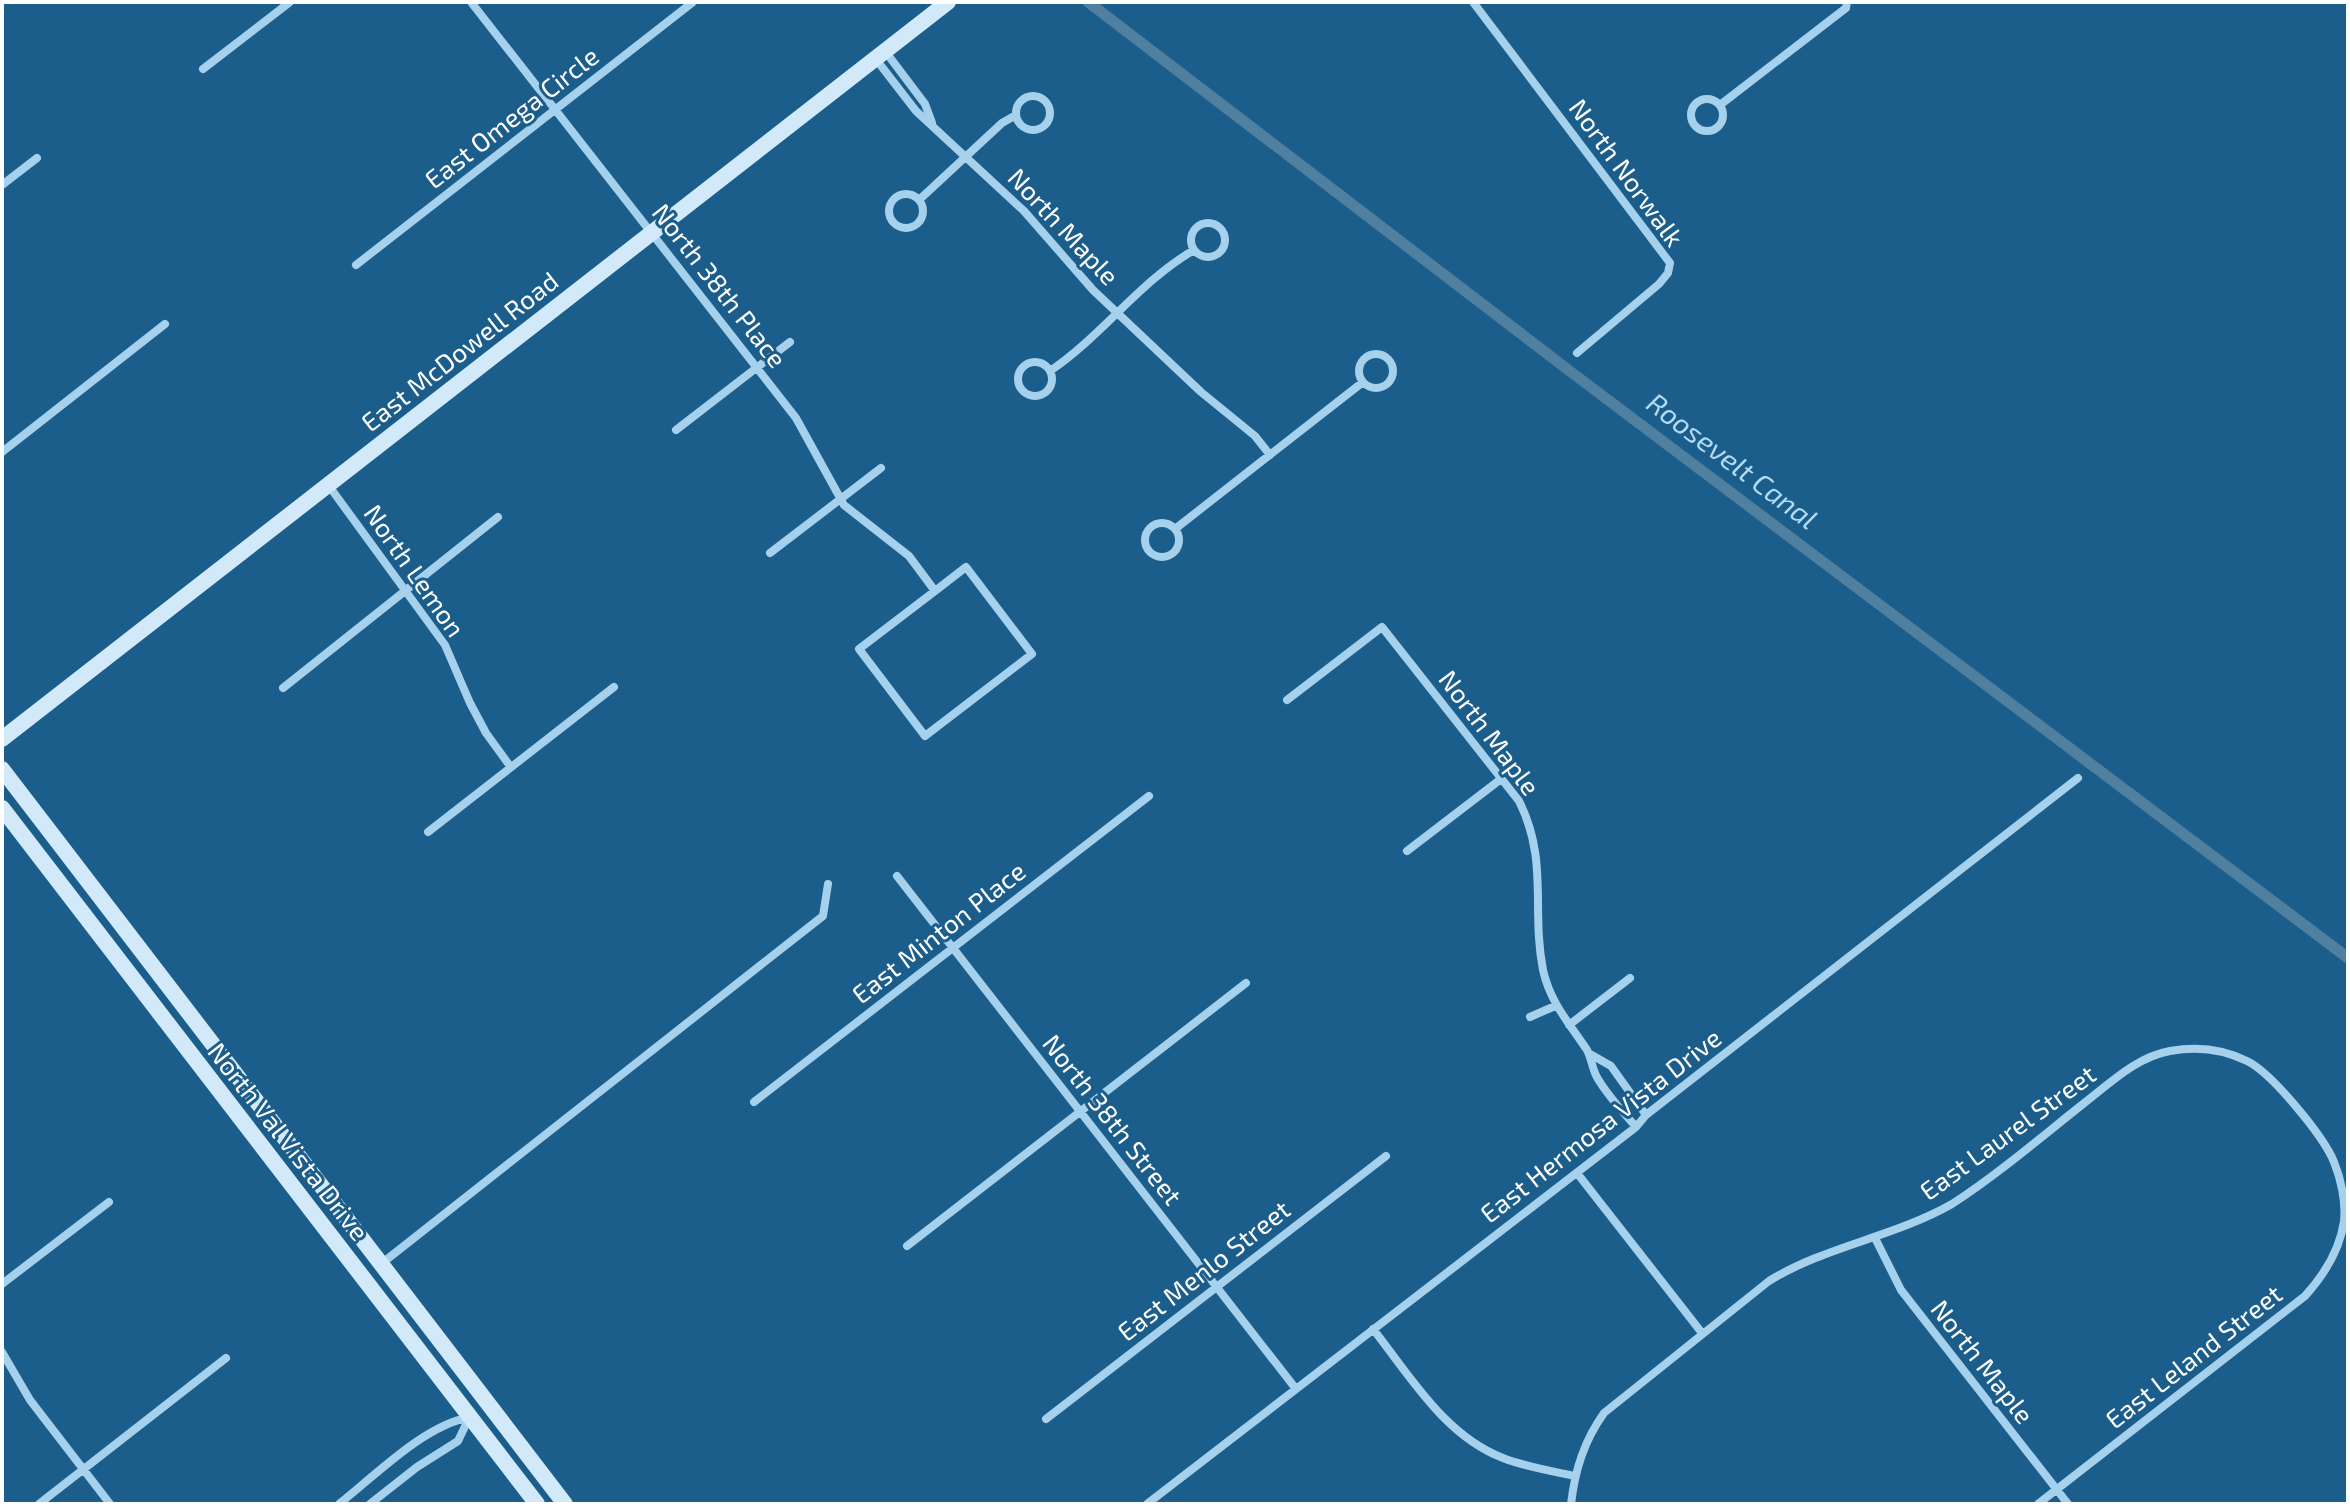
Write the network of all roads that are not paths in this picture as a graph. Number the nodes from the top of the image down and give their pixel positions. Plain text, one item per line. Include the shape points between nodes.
1 (290, 2) edge
2 (471, 2) edge
3 (693, 2) edge
4 (948, 2) edge
5 (1473, 2) edge
6 (1846, 5) edge
7 (880, 54) junction
8 (203, 69) dead end
9 (1720, 105) junction
10 (555, 110) junction
11 (1016, 115) junction
12 (967, 156) junction
13 (37, 158) dead end
14 (2, 185) edge
15 (919, 200) junction
16 (651, 233) junction
17 (1194, 250) junction
18 (356, 265) dead end
19 (1118, 312) junction
20 (165, 324) dead end
21 (790, 342) dead end
22 (1577, 353) dead end
23 (757, 368) junction
24 (1050, 371) junction
25 (1363, 382) junction
26 (676, 430) dead end
27 (2, 452) edge
28 (1270, 455) junction
29 (881, 468) dead end
30 (329, 486) junction
31 (841, 499) junction
32 (498, 517) dead end
33 (1175, 529) junction
34 (770, 553) dead end
35 (406, 589) junction
36 (935, 591) junction
37 (614, 687) dead end
38 (283, 688) dead end
39 (1287, 700) dead end
40 (2, 739) edge
41 (510, 766) junction
42 (2, 769) edge
43 (2078, 778) dead end
44 (1501, 779) junction
45 (1149, 796) dead end
46 (2, 808) edge
47 (428, 832) dead end
48 (1407, 851) dead end
49 (897, 876) dead end
50 (828, 884) dead end
51 (952, 948) junction
52 (142, 954) junction
53 (125, 968) junction
54 (1630, 978) dead end
55 (1246, 983) dead end
56 (1555, 1006) junction
57 (1530, 1017) dead end
58 (1569, 1025) junction
59 (1589, 1054) junction
60 (232, 1071) junction
61 (214, 1085) junction
62 (754, 1102) dead end
63 (1080, 1112) junction
64 (1646, 1115) junction
65 (1636, 1127) junction
66 (1386, 1156) dead end
67 (1577, 1173) junction
68 (109, 1202) dead end
69 (2346, 1218) edge
70 (358, 1235) junction
71 (1875, 1238) junction
72 (907, 1246) dead end
73 (341, 1250) junction
74 (380, 1264) junction
75 (362, 1278) junction
76 (2, 1284) edge
77 (1216, 1287) junction
78 (1373, 1329) junction
79 (1702, 1333) junction
80 (2, 1352) edge
81 (226, 1358) dead end
82 (467, 1378) junction
83 (1296, 1389) junction
84 (450, 1391) junction
85 (487, 1404) junction
86 (470, 1417) junction
87 (1046, 1419) dead end
88 (527, 1455) junction
89 (509, 1468) junction
90 (83, 1470) junction
91 (1575, 1476) junction
92 (2056, 1489) junction
93 (561, 1502) edge
94 (39, 1504) edge
95 (110, 1504) edge
96 (339, 1504) edge
97 (370, 1504) edge
98 (537, 1504) edge
99 (1147, 1504) edge
100 (1571, 1504) edge
101 (2038, 1504) edge
102 (2068, 1504) edge

1 - 8 street
2 - 10 street, North 38th Place
3 - 10 street, East Omega Circle
4 - 7 main road, East McDowell Road
5 - 22 street, North Norwalk via 1670,263 1659,284
6 - 9 street
7 - 12 street, North Maple via 916,111
7 - 16 main road, East McDowell Road
9 - 9 street via 1698,101 1692,110 1694,125 1708,132 1719,127 1724,117
10 - 16 street, North 38th Place
10 - 18 street, East Omega Circle
11 - 11 street via 1021,125 1038,130 1051,112 1042,98 1032,95 1018,104
11 - 12 street
12 - 15 street
12 - 19 street, North Maple
13 - 14 street
15 - 15 street via 910,194 894,198 888,208 890,219 899,227 915,225 922,216
16 - 23 street, North 38th Place
16 - 30 main road, East McDowell Road
17 - 17 street via 1207,257 1218,254 1225,245 1222,229 1212,223 1196,227 1191,237
17 - 19 street
19 - 24 street
19 - 28 street, North Maple
20 - 27 street
21 - 23 street
23 - 26 street
23 - 31 street, North 38th Place via 796,418
24 - 24 street via 1039,362 1028,363 1018,376 1020,387 1028,395 1045,394 1052,384
25 - 25 street via 1375,389 1386,386 1393,376 1390,360 1381,354 1365,358 1359,368
25 - 28 street
28 - 33 street
29 - 31 street
30 - 35 street, North Lemon
30 - 40 main road, East McDowell Road
31 - 34 street
31 - 36 street, North 38th Place via 909,556
32 - 35 street
33 - 33 street via 1160,523 1150,527 1144,537 1150,553 1160,558 1171,555 1179,540
35 - 38 street
35 - 41 street, North Lemon via 445,645 481,723
36 - 36 street via 966,567 1032,654 925,736 859,649
37 - 41 street
39 - 44 street, North Maple via 1382,627
41 - 47 street
42 - 52 main road, North Val Vista Drive
43 - 64 street, East Hermosa Vista Drive
44 - 48 street
44 - 56 street, North Maple via 1519,801 1535,842 1538,941
45 - 51 street, East Minton Place
46 - 53 main road, North Val Vista Drive
49 - 51 street, North 38th Street
50 - 74 street, North Val Vista Drive via 823,916
51 - 62 street, East Minton Place
51 - 63 street, North 38th Street
52 - 53 main road
52 - 60 main road, North Val Vista Drive
53 - 61 main road, North Val Vista Drive
54 - 58 street
55 - 63 street
56 - 57 street
56 - 58 street, North Maple
58 - 59 street, North Maple
59 - 64 street, North Maple via 1611,1066
59 - 65 street, North Maple via 1597,1078
60 - 61 main road
60 - 70 main road, North Val Vista Drive
61 - 73 main road, North Val Vista Drive
63 - 72 street
63 - 77 street, North 38th Street
64 - 65 street, East Hermosa Vista Drive
65 - 67 street, East Hermosa Vista Drive
66 - 77 street, East Menlo Street
67 - 78 street, East Hermosa Vista Drive
67 - 79 street
68 - 76 street
69 - 71 street, East Laurel Street via 2333,1159 2281,1090 2250,1062 2207,1049 2169,1051 2135,1065 1961,1197 1931,1216
69 - 92 street, East Leland Street via 2323,1276 2305,1296
70 - 73 main road
70 - 74 main road, North Val Vista Drive
71 - 79 street, East Laurel Street via 1797,1264
71 - 92 street, North Maple via 1901,1290
73 - 75 main road, North Val Vista Drive
74 - 75 main road
74 - 82 main road, North Val Vista Drive
75 - 84 main road, North Val Vista Drive
77 - 83 street, North 38th Street
77 - 87 street, East Menlo Street
78 - 83 street, East Hermosa Vista Drive
78 - 91 street via 1437,1410 1476,1444 1528,1467
79 - 91 street, East Laurel Street via 1604,1413
80 - 90 street via 30,1400
81 - 90 street
82 - 84 main road
82 - 85 main road, North Val Vista Drive
83 - 99 street, East Hermosa Vista Drive
84 - 86 main road, North Val Vista Drive
85 - 86 main road
85 - 88 main road, North Val Vista Drive
86 - 89 main road, North Val Vista Drive
86 - 96 street via 428,1434
86 - 97 street via 458,1441
88 - 89 main road
88 - 93 main road, North Val Vista Drive
89 - 98 main road, North Val Vista Drive
90 - 94 street
90 - 95 street
91 - 100 street, East Laurel Street
92 - 101 street, East Leland Street
92 - 102 street, North Maple

